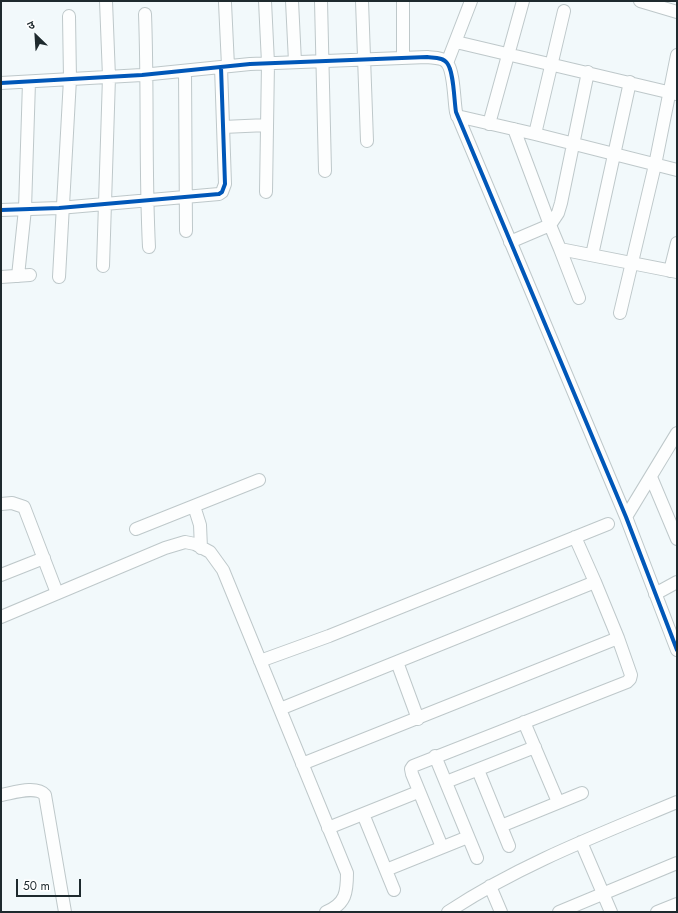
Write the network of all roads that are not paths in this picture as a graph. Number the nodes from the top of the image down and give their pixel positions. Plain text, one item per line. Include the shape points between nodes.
1 (106, 1) edge
2 (265, 1) edge
3 (292, 1) edge
4 (321, 1) edge
5 (362, 1) edge
6 (403, 1) edge
7 (471, 1) edge
8 (523, 1) edge
9 (648, 2) edge
10 (225, 3) dead end
11 (564, 11) dead end
12 (677, 12) edge
13 (145, 14) dead end
14 (70, 16) dead end
15 (456, 42) junction
16 (508, 54) junction
17 (677, 55) edge
18 (404, 58) junction
19 (364, 59) junction
20 (321, 61) junction
21 (294, 62) junction
22 (447, 62) junction
23 (268, 63) junction
24 (551, 64) junction
25 (224, 66) junction
26 (185, 71) junction
27 (588, 72) junction
28 (147, 75) junction
29 (108, 77) junction
30 (70, 79) junction
31 (29, 82) junction
32 (630, 82) junction
33 (1, 83) edge
34 (673, 93) edge
35 (457, 116) junction
36 (489, 124) junction
37 (267, 125) junction
38 (223, 126) junction
39 (514, 129) junction
40 (535, 134) junction
41 (367, 141) dead end
42 (572, 144) junction
43 (614, 154) junction
44 (655, 165) junction
45 (677, 170) edge
46 (324, 171) dead end
47 (266, 192) dead end
48 (186, 197) junction
49 (147, 200) junction
50 (105, 204) junction
51 (62, 207) junction
52 (25, 209) junction
53 (1, 210) edge
54 (550, 225) junction
55 (186, 231) dead end
56 (510, 242) junction
57 (677, 243) edge
58 (149, 247) dead end
59 (560, 249) junction
60 (592, 255) junction
61 (631, 262) junction
62 (103, 266) dead end
63 (674, 271) edge
64 (1, 277) edge
65 (59, 277) dead end
66 (579, 298) dead end
67 (620, 313) dead end
68 (676, 437) edge
69 (651, 476) junction
70 (259, 480) dead end
71 (1, 504) edge
72 (194, 506) junction
73 (626, 517) junction
74 (608, 524) dead end
75 (136, 529) dead end
76 (575, 537) junction
77 (677, 539) edge
78 (202, 548) junction
79 (44, 558) junction
80 (1, 575) edge
81 (595, 582) junction
82 (677, 582) edge
83 (57, 593) junction
84 (655, 594) junction
85 (1, 616) edge
86 (618, 638) junction
87 (677, 650) edge
88 (260, 661) junction
89 (397, 662) junction
90 (280, 709) junction
91 (418, 719) junction
92 (524, 722) junction
93 (535, 747) junction
94 (435, 756) junction
95 (302, 764) junction
96 (478, 770) junction
97 (446, 782) junction
98 (418, 792) junction
99 (582, 792) dead end
100 (1, 795) edge
101 (558, 802) junction
102 (677, 802) edge
103 (363, 814) junction
104 (501, 826) junction
105 (328, 828) junction
106 (468, 836) junction
107 (581, 842) junction
108 (509, 846) dead end
109 (442, 847) junction
110 (477, 858) dead end
111 (677, 863) edge
112 (386, 870) junction
113 (490, 886) junction
114 (394, 890) dead end
115 (604, 894) junction
116 (677, 904) edge
117 (65, 912) edge
118 (326, 912) edge
119 (448, 912) edge
120 (500, 912) edge
121 (559, 912) edge
122 (611, 912) edge
123 (657, 912) edge

1 - 29 street
2 - 23 street
3 - 21 street
4 - 20 street
5 - 19 street
6 - 18 street
7 - 15 street
8 - 16 street
9 - 12 street
10 - 25 street
11 - 24 street
13 - 28 street
14 - 30 street
15 - 16 street
15 - 22 street
16 - 24 street
16 - 36 street
17 - 34 street
18 - 19 street
18 - 22 street via 427,57
19 - 20 street
19 - 41 street
20 - 21 street
20 - 46 street
21 - 23 street
22 - 35 street
23 - 25 street
23 - 37 street
24 - 27 street
24 - 40 street
25 - 26 street
25 - 38 street
26 - 28 street
26 - 48 street
27 - 32 street
27 - 42 street
28 - 29 street
28 - 49 street
29 - 30 street
29 - 50 street
30 - 31 street
30 - 51 street
31 - 33 street
31 - 52 street
32 - 34 street
32 - 43 street
34 - 44 street
35 - 36 street
35 - 56 street
36 - 39 street
37 - 38 street
37 - 47 street
38 - 48 street via 224,188 219,194
39 - 40 street
39 - 54 street
40 - 42 street
42 - 43 street
42 - 54 street via 561,203
43 - 44 street
43 - 60 street
44 - 45 street
44 - 61 street
48 - 49 street
48 - 55 street
49 - 50 street
49 - 58 street
50 - 51 street
50 - 62 street
51 - 52 street
51 - 65 street
52 - 53 street
52 - 64 street via 24,276
54 - 56 street
54 - 59 street
56 - 73 street
57 - 63 street
59 - 60 street
59 - 66 street
60 - 61 street
61 - 63 street
61 - 67 street
68 - 69 street
69 - 73 street
69 - 77 street
70 - 72 street
71 - 79 street via 12,503 24,508
72 - 75 street
72 - 78 street via 200,525
73 - 84 street
74 - 76 street
76 - 81 street
76 - 88 street via 329,636
78 - 83 street via 185,542 165,548
78 - 88 street via 210,552 223,570
79 - 80 street
79 - 83 street
81 - 86 street
81 - 89 street
82 - 84 street
83 - 85 street
84 - 87 street
86 - 91 street
86 - 92 street via 629,667 630,679
88 - 90 street
89 - 90 street
89 - 91 street
90 - 95 street
91 - 95 street
92 - 93 street
92 - 94 street
93 - 96 street
93 - 101 street
94 - 97 street
94 - 98 street via 411,769
95 - 105 street
96 - 97 street
96 - 104 street
97 - 106 street
98 - 103 street
98 - 109 street
99 - 101 street
100 - 117 street via 36,790 41,790 45,794
101 - 104 street
102 - 107 street
103 - 105 street
103 - 112 street
104 - 108 street
105 - 118 street via 347,873 347,893 340,903
106 - 109 street
106 - 110 street
107 - 113 street
107 - 115 street
109 - 112 street
111 - 115 street
112 - 114 street
113 - 119 street
113 - 120 street
115 - 121 street
115 - 122 street
116 - 123 street

